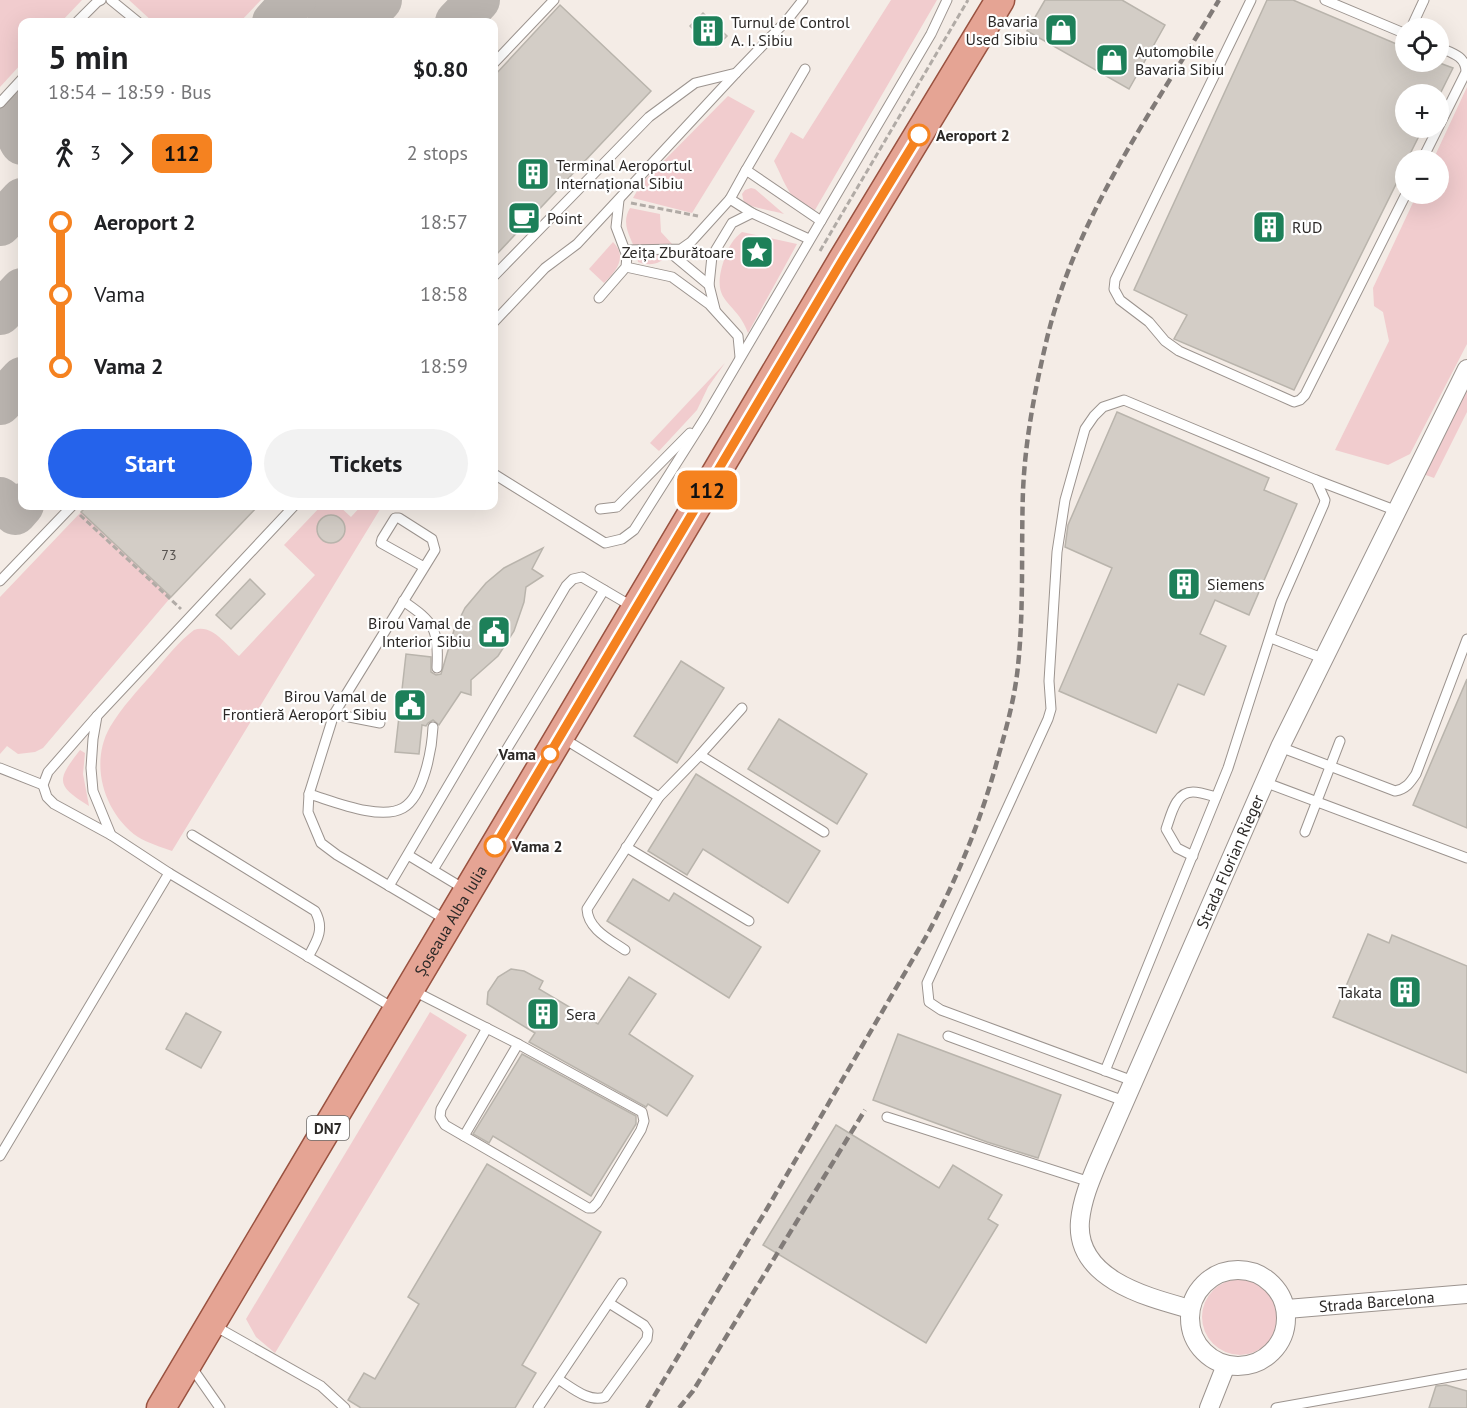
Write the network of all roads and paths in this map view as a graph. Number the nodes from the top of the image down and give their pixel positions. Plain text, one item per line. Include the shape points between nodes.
1 (101, 0) edge
2 (111, 0) edge
3 (554, 0) edge
4 (803, 0) edge
5 (947, 0) edge
6 (969, 0) edge
7 (1000, 0) edge
8 (1251, 0) edge
9 (1324, 0) edge
10 (1424, 0) edge
11 (80, 18) edge
12 (133, 18) edge
13 (1416, 18) edge
14 (1395, 29) edge
15 (1449, 52) edge
16 (498, 59) edge
17 (805, 69) dead end
18 (736, 72) junction
19 (18, 84) edge
20 (0, 103) edge
21 (1427, 150) edge
22 (746, 170) junction
23 (619, 197) junction
24 (729, 199) junction
25 (1401, 204) edge
26 (752, 213) junction
27 (821, 221) junction
28 (809, 239) junction
29 (625, 250) junction
30 (667, 250) junction
31 (820, 251) dead end
32 (626, 267) junction
33 (498, 272) edge
34 (710, 285) junction
35 (599, 298) dead end
36 (716, 312) junction
37 (498, 318) edge
38 (740, 357) junction
39 (1467, 369) edge
40 (705, 418) junction
41 (498, 477) edge
42 (1316, 480) junction
43 (600, 509) dead end
44 (68, 510) edge
45 (76, 510) edge
46 (290, 510) edge
47 (1396, 511) junction
48 (424, 567) junction
49 (0, 581) edge
50 (604, 590) junction
51 (403, 601) junction
52 (636, 609) junction
53 (189, 616) junction
54 (1270, 638) junction
55 (1467, 639) edge
56 (1322, 658) junction
57 (436, 668) dead end
58 (742, 708) dead end
59 (334, 714) junction
60 (97, 716) junction
61 (380, 723) dead end
62 (433, 727) dead end
63 (560, 737) junction
64 (1340, 741) dead end
65 (1280, 747) junction
66 (700, 755) junction
67 (1329, 766) junction
68 (0, 768) edge
69 (1264, 782) junction
70 (43, 785) junction
71 (309, 794) junction
72 (659, 797) junction
73 (1216, 797) junction
74 (1316, 800) junction
75 (824, 832) dead end
76 (1305, 832) dead end
77 (111, 835) junction
78 (192, 835) dead end
79 (626, 847) junction
80 (408, 855) junction
81 (1193, 856) junction
82 (1467, 858) edge
83 (433, 870) junction
84 (169, 873) junction
85 (389, 886) junction
86 (468, 891) junction
87 (749, 921) dead end
88 (450, 923) junction
89 (625, 950) dead end
90 (308, 957) junction
91 (404, 1000) junction
92 (487, 1028) junction
93 (948, 1036) dead end
94 (518, 1044) junction
95 (1105, 1071) junction
96 (1133, 1082) junction
97 (1125, 1101) junction
98 (887, 1117) dead end
99 (464, 1136) junction
100 (0, 1156) edge
101 (1090, 1182) junction
102 (622, 1283) dead end
103 (1467, 1294) edge
104 (609, 1303) junction
105 (1287, 1309) junction
106 (1190, 1310) junction
107 (211, 1324) junction
108 (188, 1362) junction
109 (1226, 1365) junction
110 (1467, 1374) edge
111 (558, 1378) junction
112 (1215, 1406) edge
113 (161, 1408) edge
114 (220, 1408) edge
115 (345, 1408) edge
116 (538, 1408) edge
117 (1276, 1408) edge

1 - 11 lane
2 - 12 lane
3 - 16 lane
4 - 18 lane
5 - 27 lane
6 - 31 path
7 - 52 main road, Șoseaua Alba Iulia / DN7
8 - 25 lane via 1115,280 1114,289 1120,300 1179,351 1294,402 1300,400
9 - 14 lane
10 - 13 lane
15 - 21 lane via 1461,57 1466,72
17 - 22 lane
18 - 23 lane
18 - 33 lane via 694,83 649,117
19 - 20 lane
22 - 24 lane
22 - 27 lane
23 - 29 lane via 616,227
23 - 37 lane via 577,244 545,268
24 - 26 lane
24 - 30 lane via 691,242 681,249
26 - 28 lane
26 - 34 lane via 732,223 725,232 712,256
27 - 28 lane
28 - 38 lane
29 - 30 lane
29 - 32 lane
30 - 34 lane
32 - 35 lane
32 - 36 lane via 672,277
34 - 36 lane
36 - 38 lane via 738,336
38 - 40 lane
39 - 47 street, Strada Florian Rieger
40 - 41 lane via 634,530 622,540 605,543 592,537
40 - 43 lane via 617,507
42 - 47 lane
42 - 54 lane via 1324,504 1281,602
42 - 95 lane via 1124,400 1103,407 1085,429 1065,500 1058,552 1048,719 927,983 929,1002 941,1010
44 - 49 lane
45 - 53 path
46 - 53 lane
47 - 56 street, Strada Florian Rieger
48 - 48 lane via 381,543 395,519 432,539 435,550
48 - 51 lane
50 - 52 lane
50 - 80 lane via 582,577 566,586
50 - 83 lane
51 - 57 lane via 426,616 434,628
51 - 59 lane
52 - 63 main road, Șoseaua Alba Iulia / DN7
53 - 60 lane
54 - 56 lane
54 - 73 lane
55 - 67 lane via 1409,786 1395,791
56 - 65 street, Strada Florian Rieger
58 - 66 lane
59 - 61 lane
59 - 71 lane
60 - 70 lane via 48,772
60 - 77 lane via 91,768 93,791
62 - 71 lane via 420,785 404,808 372,812
63 - 72 lane
63 - 86 main road, Șoseaua Alba Iulia / DN7
64 - 67 lane
65 - 67 lane
65 - 69 street, Strada Florian Rieger
66 - 72 lane
66 - 75 lane
67 - 74 lane
68 - 70 lane
69 - 74 lane
69 - 96 street, Strada Florian Rieger
70 - 77 lane via 54,804
71 - 85 lane via 308,812 321,843
72 - 79 lane
73 - 81 lane
73 - 81 lane via 1192,792 1184,794 1174,805 1166,829 1177,848
74 - 76 lane
74 - 82 lane
77 - 84 lane
78 - 90 lane via 315,911 319,936
79 - 87 lane
79 - 89 lane via 587,909 592,926
80 - 83 lane
80 - 85 lane
81 - 95 lane
83 - 86 lane
84 - 90 lane
84 - 100 lane
85 - 88 lane
86 - 88 main road, Șoseaua Alba Iulia / DN7
88 - 91 main road, Șoseaua Alba Iulia / DN7
90 - 91 lane
91 - 92 lane
91 - 107 main road, Șoseaua Alba Iulia / DN7
92 - 94 lane
92 - 99 lane via 441,1110 445,1125
93 - 97 lane
94 - 99 lane
94 - 99 lane via 642,1112 641,1130 592,1208
95 - 96 lane
96 - 97 street, Strada Florian Rieger
97 - 101 street, Strada Florian Rieger
98 - 101 lane
101 - 106 street, Strada Florian Rieger via 1080,1222 1084,1247 1092,1261 1125,1287
102 - 104 lane
103 - 105 street, Strada Barcelona
104 - 111 lane
104 - 111 lane via 644,1325 647,1339 605,1397 590,1398
105 - 106 street via 1273,1283 1246,1269 1216,1274 1195,1295
105 - 109 street via 1282,1341 1272,1354 1242,1367
106 - 109 street via 1194,1338 1213,1360
107 - 108 main road, Șoseaua Alba Iulia / DN7
107 - 115 lane via 321,1386
108 - 113 main road, Șoseaua Alba Iulia / DN7
108 - 114 lane
109 - 112 street
110 - 117 lane
111 - 116 lane

